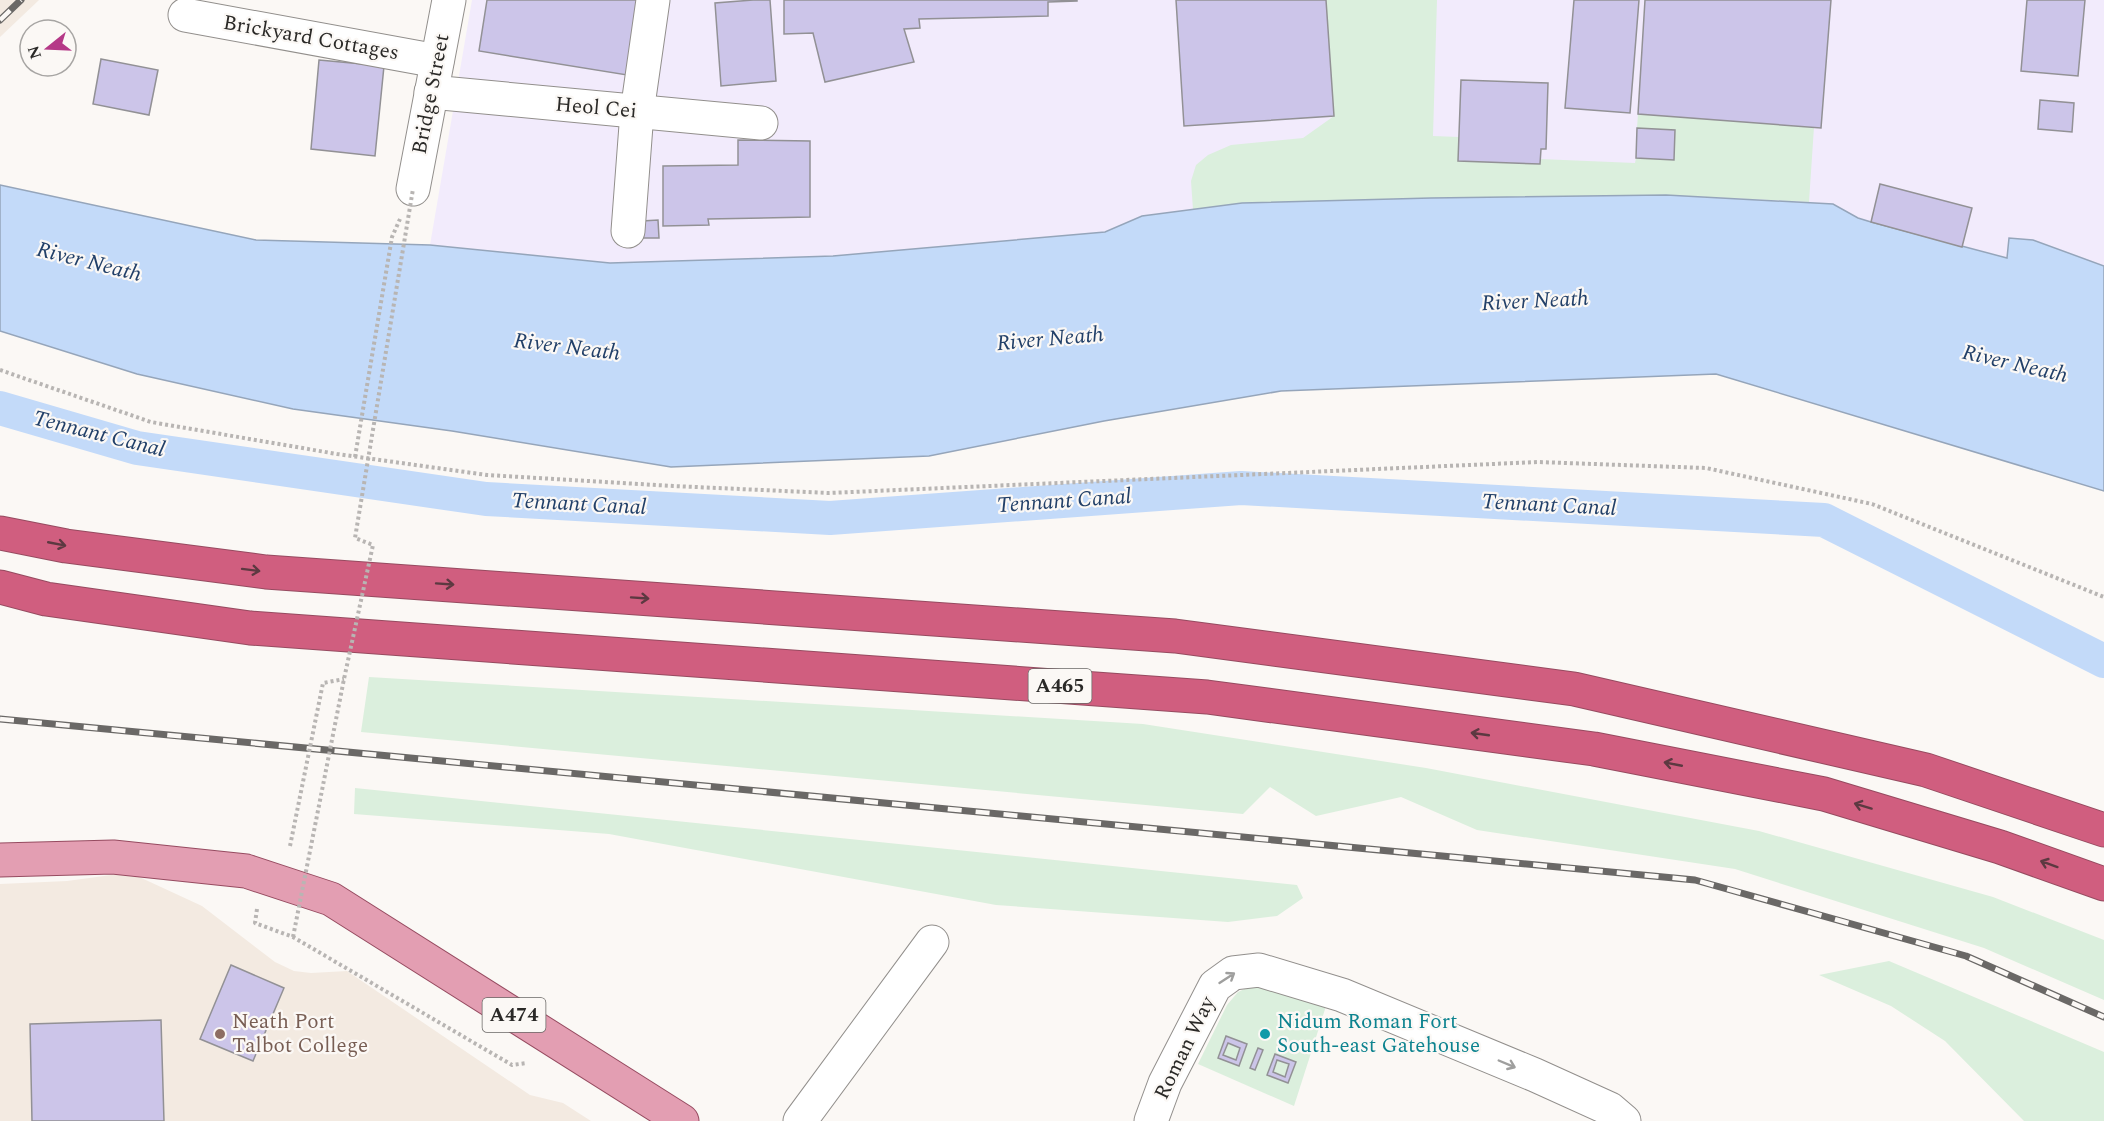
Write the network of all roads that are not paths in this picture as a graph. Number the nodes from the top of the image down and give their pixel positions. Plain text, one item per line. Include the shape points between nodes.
1 (449, 0) edge
2 (653, 0) edge
3 (185, 15) dead end
4 (437, 61) junction
5 (431, 92) junction
6 (637, 111) junction
7 (762, 123) dead end
8 (413, 189) road end
9 (628, 231) dead end
10 (0, 533) edge
11 (0, 588) edge
12 (2104, 830) edge
13 (0, 860) edge
14 (2104, 884) edge
15 (932, 942) dead end
16 (682, 1121) edge
17 (800, 1121) edge
18 (1151, 1121) edge
19 (1624, 1121) edge

1 - 4 street, Bridge Street
2 - 6 street
3 - 4 street, Brickyard Cottages
4 - 5 street, Bridge Street
5 - 6 street, Heol Cei
5 - 8 street, Bridge Street
6 - 7 street, Heol Cei
6 - 9 street
10 -> 12 highway via 66,546 266,572 1175,636 1574,688 1926,770
14 -> 11 highway, A465 via 2000,847 1824,794 1583,747 1207,697 250,628 46,599
13 - 16 main road, A474 via 113,857 246,872 331,899
15 - 17 street
18 -> 19 street, Roman Way via 1165,1083 1215,986 1233,973 1259,969 1342,995 1610,1109

